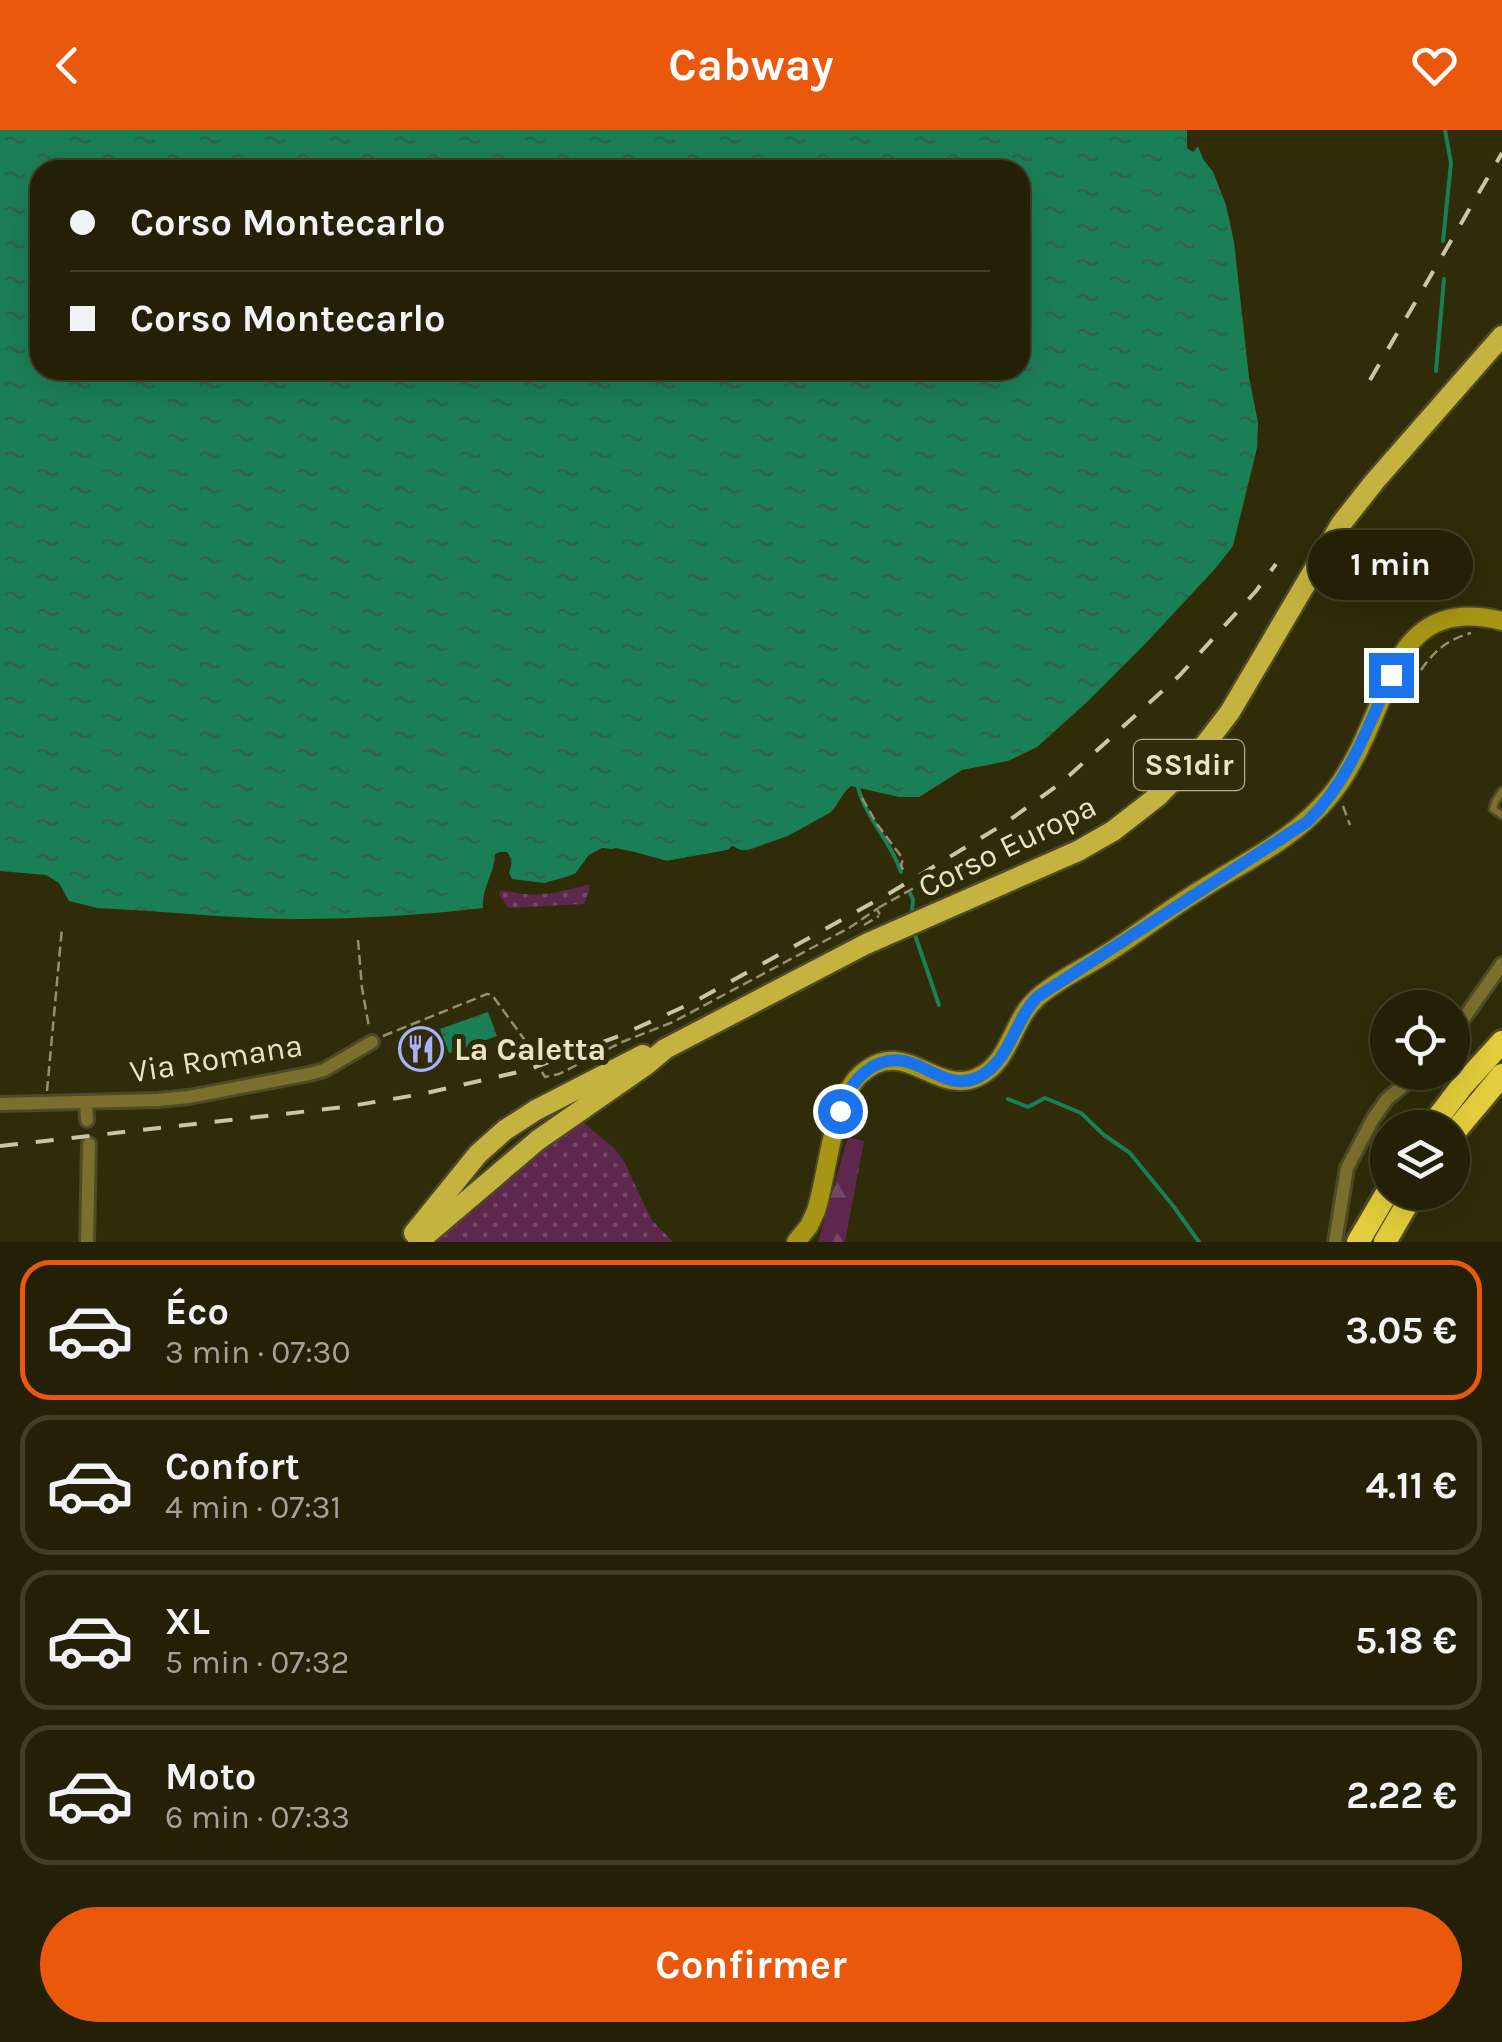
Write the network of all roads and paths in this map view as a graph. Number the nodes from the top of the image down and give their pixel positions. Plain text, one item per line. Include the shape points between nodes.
1 (1502, 336) edge
2 (1502, 621) edge
3 (1464, 635) dead end
4 (1421, 670) dead end
5 (1502, 791) edge
6 (1332, 794) junction
7 (862, 798) dead end
8 (1502, 814) edge
9 (1350, 825) dead end
10 (903, 870) dead end
11 (923, 888) dead end
12 (877, 909) junction
13 (62, 928) dead end
14 (860, 928) dead end
15 (358, 940) dead end
16 (1502, 964) edge
17 (1470, 1009) edge
18 (372, 1042) junction
19 (1502, 1042) edge
20 (665, 1049) junction
21 (532, 1050) dead end
22 (542, 1072) dead end
23 (1502, 1075) edge
24 (1398, 1090) edge
25 (46, 1102) junction
26 (86, 1102) junction
27 (0, 1104) edge
28 (1444, 1110) edge
29 (1470, 1113) edge
30 (523, 1118) junction
31 (87, 1120) dead end
32 (538, 1140) junction
33 (89, 1144) dead end
34 (1376, 1210) edge
35 (1404, 1210) edge
36 (88, 1242) edge
37 (407, 1242) edge
38 (418, 1242) edge
39 (796, 1242) edge
40 (1335, 1242) edge
41 (1358, 1242) edge
42 (1385, 1242) edge

1 - 20 main road, Corso Europa / SS1dir via 1341,524 1212,739 1158,796 1078,850 866,944
2 - 6 main road via 1450,618 1415,637
3 - 4 path via 1436,650
5 - 8 lane via 1493,809
6 - 9 path
6 - 39 main road via 1291,834 1037,997 1003,1054 979,1077 950,1081 897,1060 860,1075 840,1111 816,1211
7 - 10 path via 904,859
11 - 12 path
12 - 14 path via 880,915
12 - 22 path via 673,1022 558,1074
13 - 25 path
15 - 18 path
16 - 17 street
18 - 21 path via 487,994
18 - 26 street, Via Romana via 309,1074 189,1096
19 - 28 highway
20 - 30 main road, Corso Europa / SS1dir via 639,1056
20 - 32 main road, Corso Europa / SS1dir
23 - 29 highway
24 - 40 street via 1373,1119 1347,1168
25 - 26 street, Via Romana
25 - 27 street, Via Romana
26 - 31 street
30 - 32 main road via 538,1124
30 - 37 main road, Corso Europa / SS1dir via 478,1154
32 - 38 main road, Corso Europa / SS1dir
33 - 36 street
34 - 41 highway
35 - 42 highway

